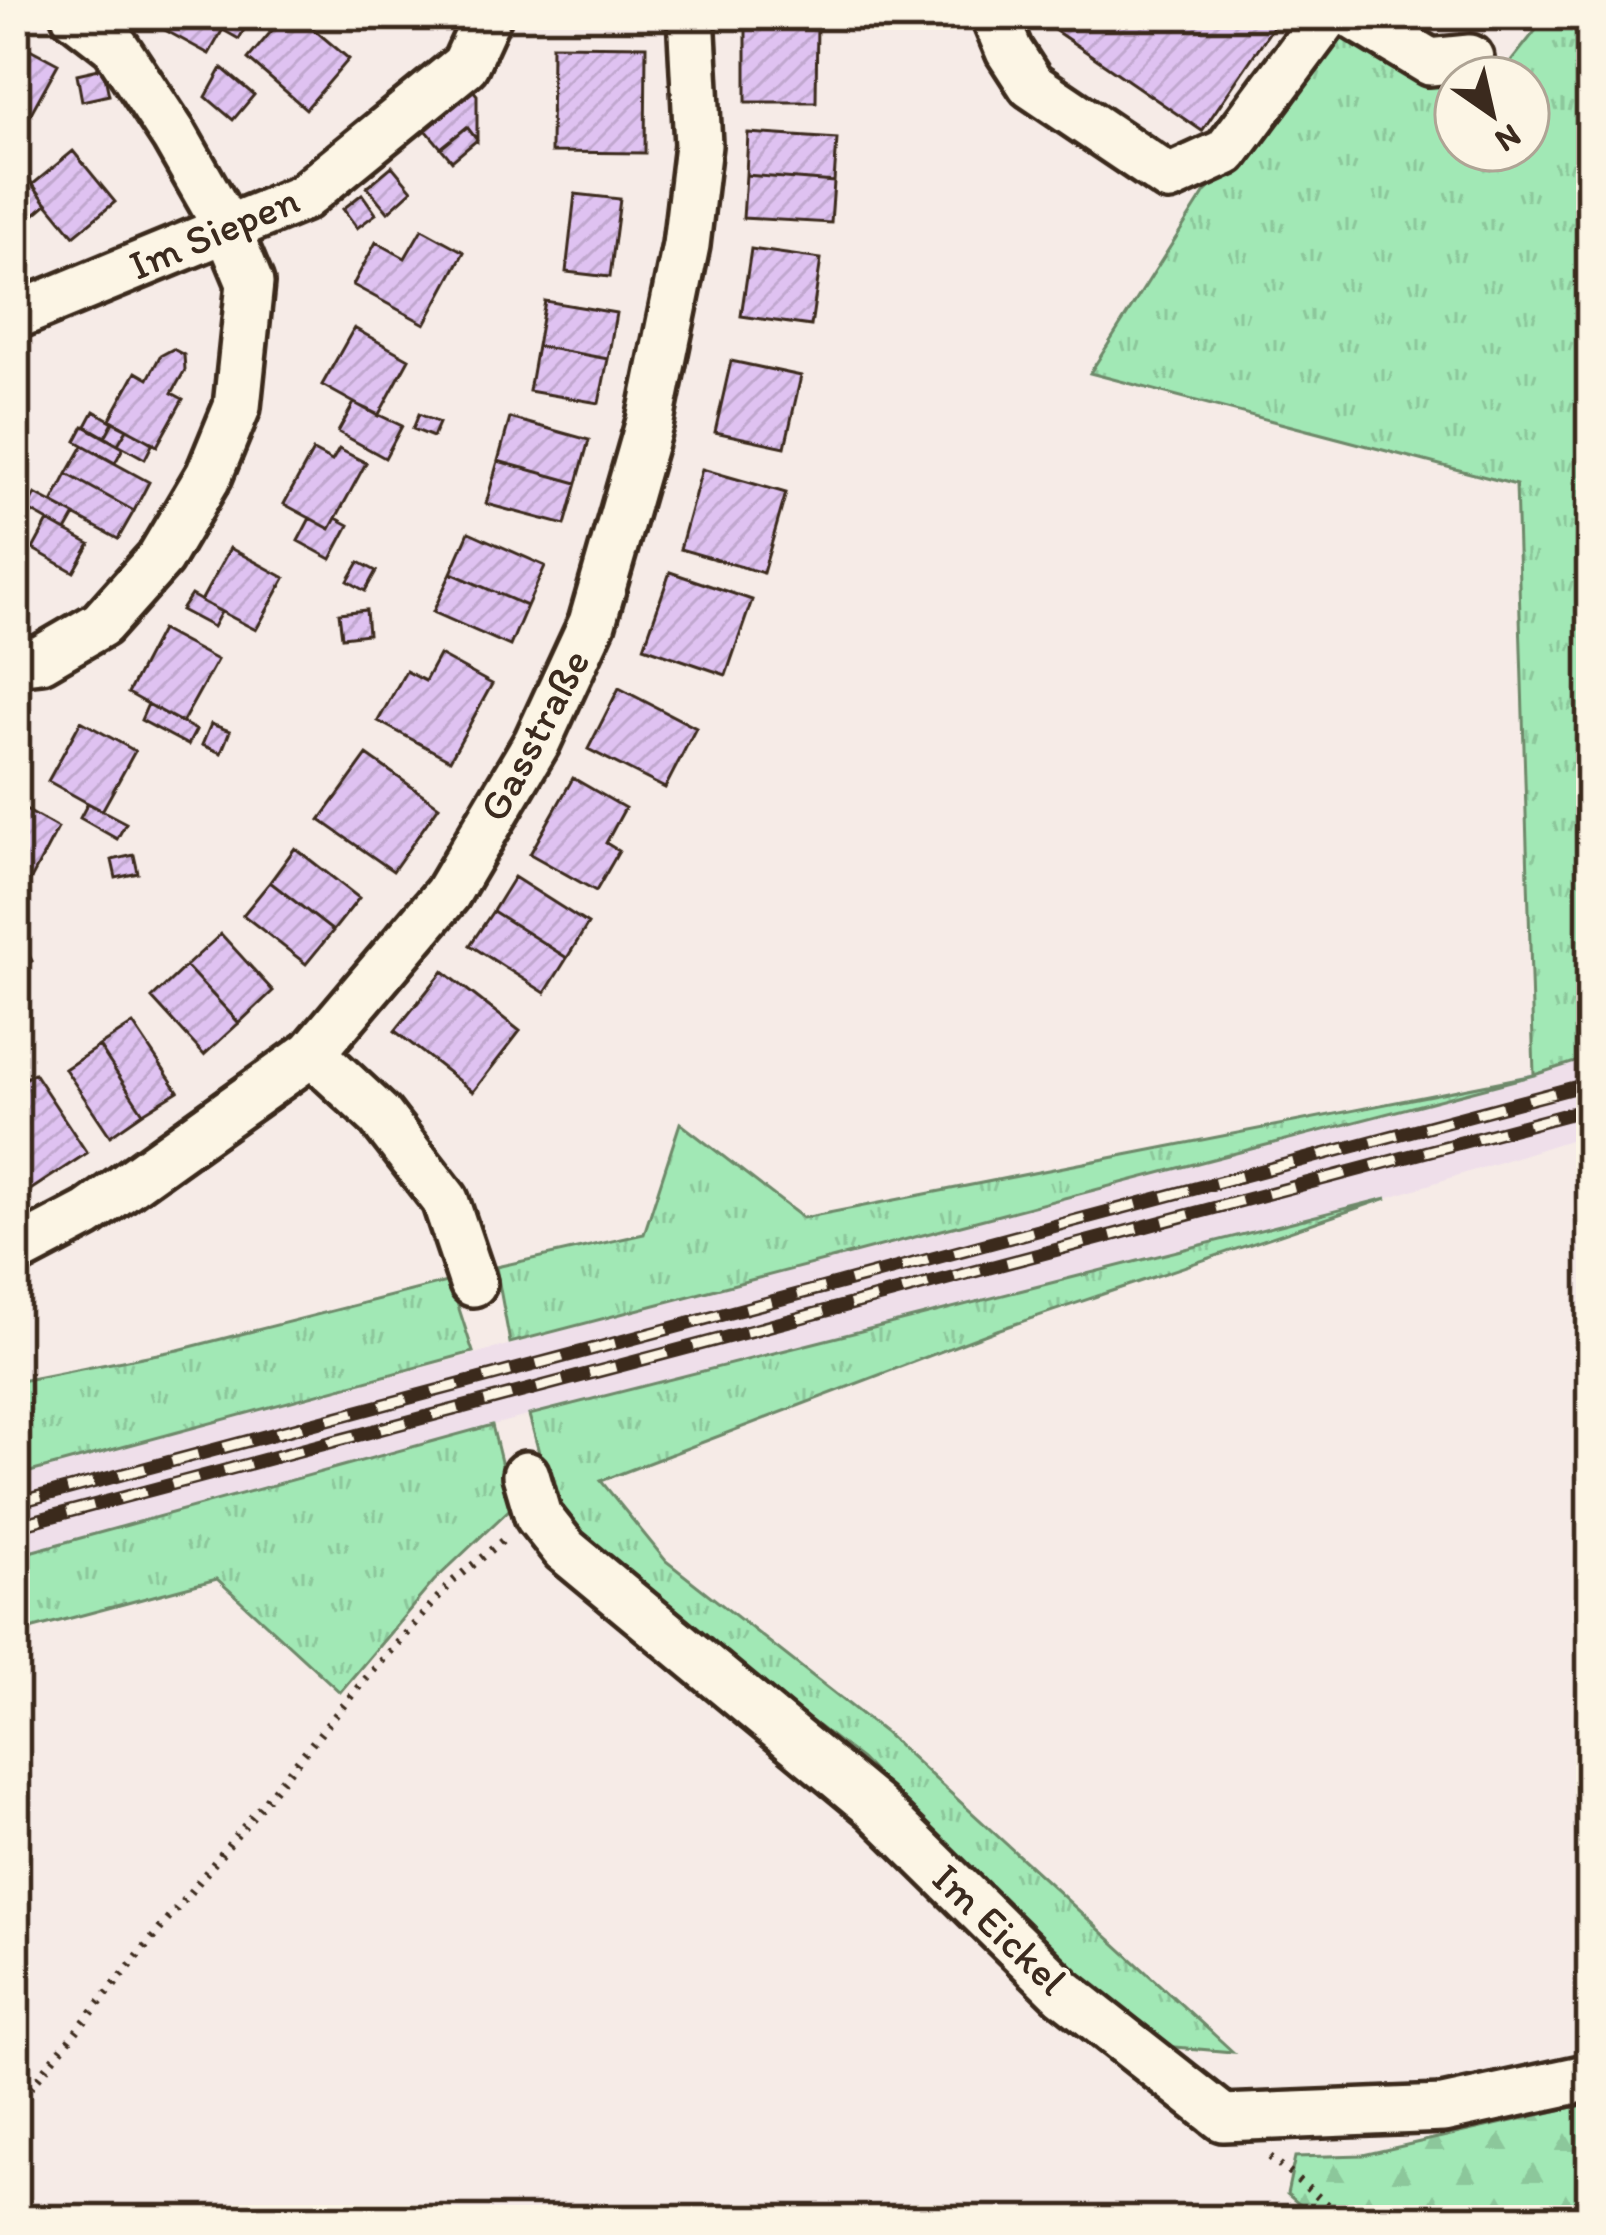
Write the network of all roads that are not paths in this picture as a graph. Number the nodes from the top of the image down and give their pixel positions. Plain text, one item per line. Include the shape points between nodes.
1 (75, 15) edge
2 (488, 15) edge
3 (692, 15) edge
4 (1328, 15) edge
5 (1352, 15) edge
6 (1012, 27) edge
7 (1432, 62) edge
8 (227, 229) junction
9 (15, 316) edge
10 (15, 662) edge
11 (312, 1053) junction
12 (15, 1252) edge
13 (473, 1283) dead end
14 (532, 1496) road end
15 (1591, 2078) edge

1 - 8 street via 115,46
2 - 8 street, Im Siepen via 465,65 411,110 302,198
3 - 11 street, Gasstraße via 698,145 686,245 650,421 592,623 537,742 446,894
4 - 6 street via 1226,152 1169,178 1031,85
5 - 7 street
8 - 9 street, Im Siepen
8 - 10 street via 250,284 237,407 209,475 160,558 101,623 41,659
11 - 12 street, Gasstraße via 87,1214
11 - 13 street via 380,1116 445,1200
14 - 15 street, Im Eickel via 565,1550 875,1807 1064,1992 1223,2118 1443,2108

